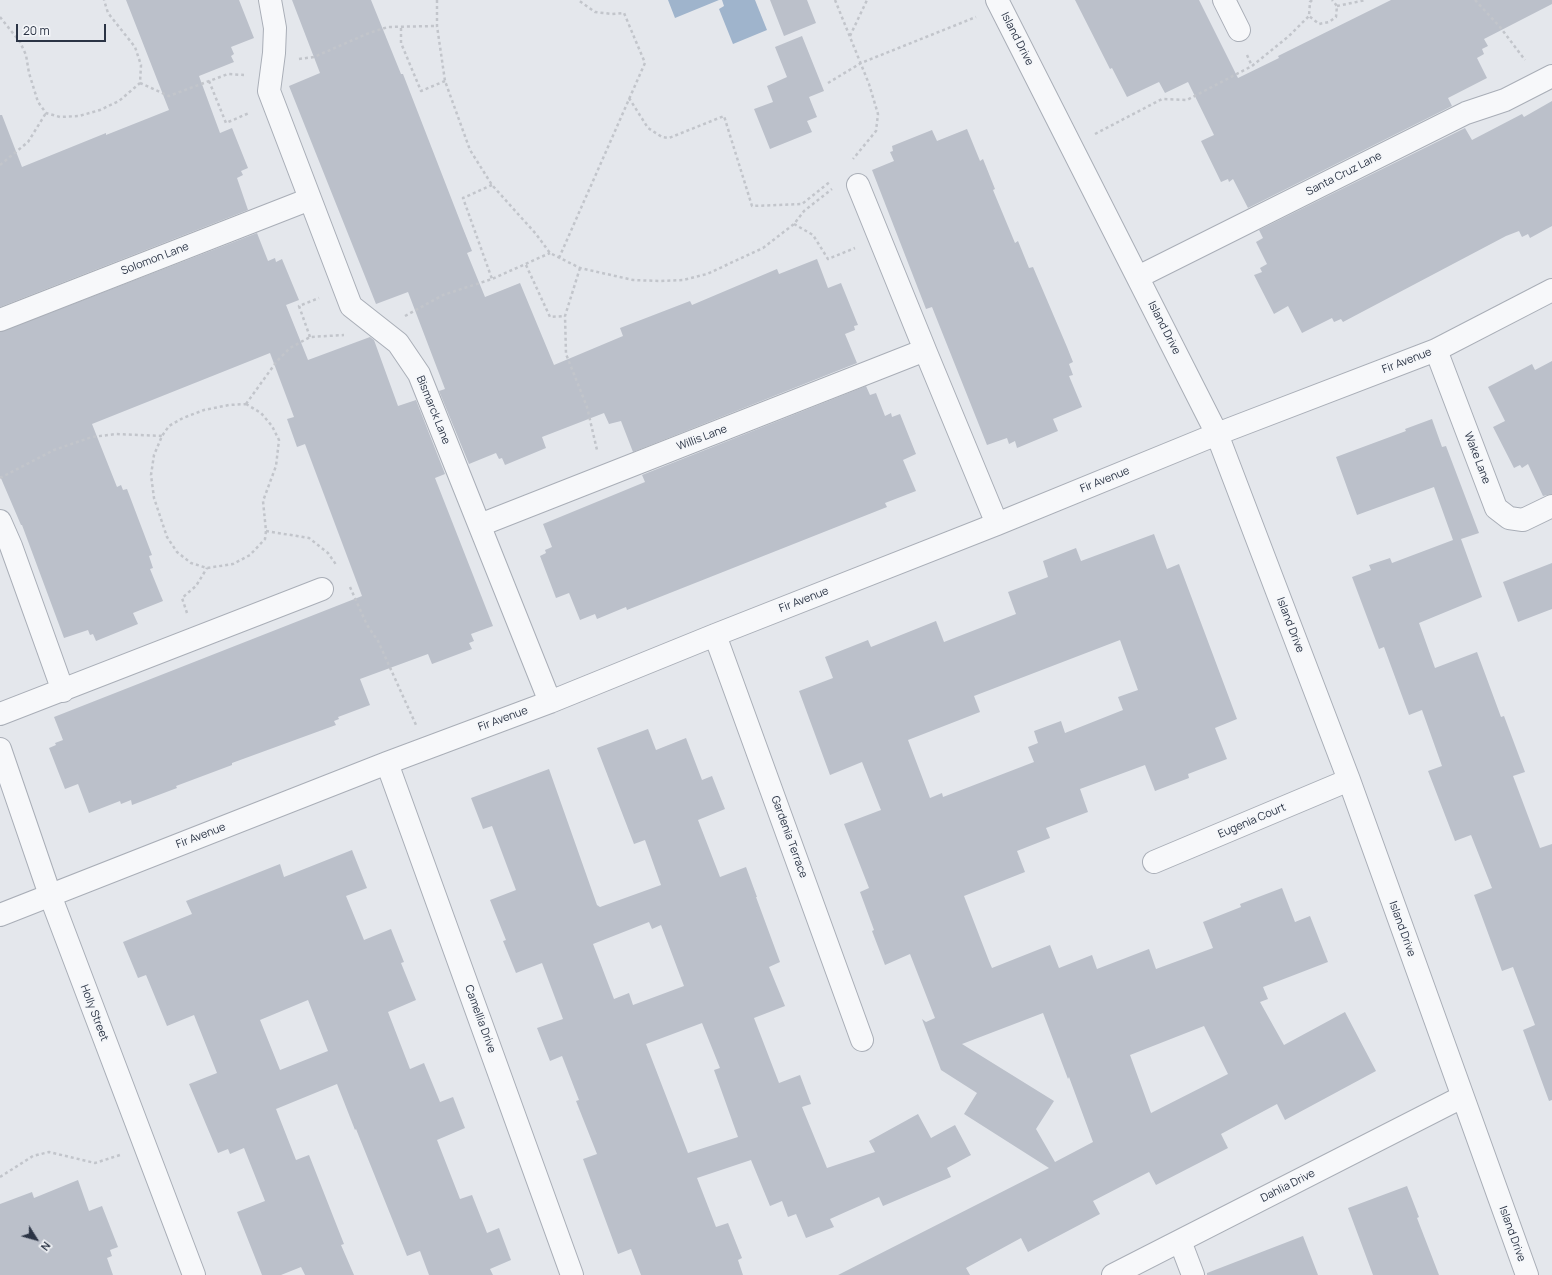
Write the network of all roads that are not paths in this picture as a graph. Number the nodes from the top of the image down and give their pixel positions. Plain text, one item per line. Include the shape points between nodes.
1 (270, 0) edge
2 (1224, 0) edge
3 (999, 3) edge
4 (1239, 30) dead end
5 (1545, 80) edge
6 (858, 185) road end
7 (310, 199) junction
8 (1138, 277) junction
9 (1552, 290) edge
10 (0, 320) edge
11 (925, 350) junction
12 (1436, 350) junction
13 (1217, 434) junction
14 (1552, 506) edge
15 (0, 521) edge
16 (997, 524) junction
17 (480, 525) junction
18 (322, 589) dead end
19 (715, 635) junction
20 (63, 691) junction
21 (550, 702) junction
22 (0, 714) edge
23 (0, 750) edge
24 (387, 763) junction
25 (1349, 780) junction
26 (1154, 862) dead end
27 (50, 895) junction
28 (0, 915) edge
29 (862, 1040) dead end
30 (1462, 1097) junction
31 (1180, 1241) junction
32 (190, 1274) edge
33 (572, 1275) edge
34 (1113, 1275) edge
35 (1193, 1275) edge
36 (1527, 1275) edge

1 - 7 street, Bismarck Lane via 275,28 268,90
2 - 4 street
3 - 8 street, Island Drive
5 - 8 street, Santa Cruz Lane via 1505,100 1466,113
6 - 11 street
7 - 10 street, Solomon Lane
7 - 17 street, Bismarck Lane via 351,306 398,343 419,374
8 - 13 street, Island Drive
9 - 12 street, Fir Avenue
11 - 16 street
11 - 17 street, Willis Lane
12 - 13 street, Fir Avenue
12 - 14 street, Wake Lane via 1496,508 1509,518 1524,520
13 - 16 street, Fir Avenue
13 - 25 street, Island Drive
15 - 20 street
16 - 19 street, Fir Avenue
17 - 21 street, Bismarck Lane
18 - 20 street
19 - 21 street, Fir Avenue
19 - 29 street, Gardenia Terrace
20 - 22 street
21 - 24 street, Fir Avenue
23 - 27 street, Holly Street
24 - 27 street, Fir Avenue
24 - 33 street, Camellia Drive
25 - 26 street, Eugenia Court
25 - 30 street, Island Drive
27 - 28 street, Fir Avenue
27 - 32 street, Holly Street
30 - 31 street, Dahlia Drive
30 - 36 street, Island Drive
31 - 34 street, Dahlia Drive
31 - 35 street

